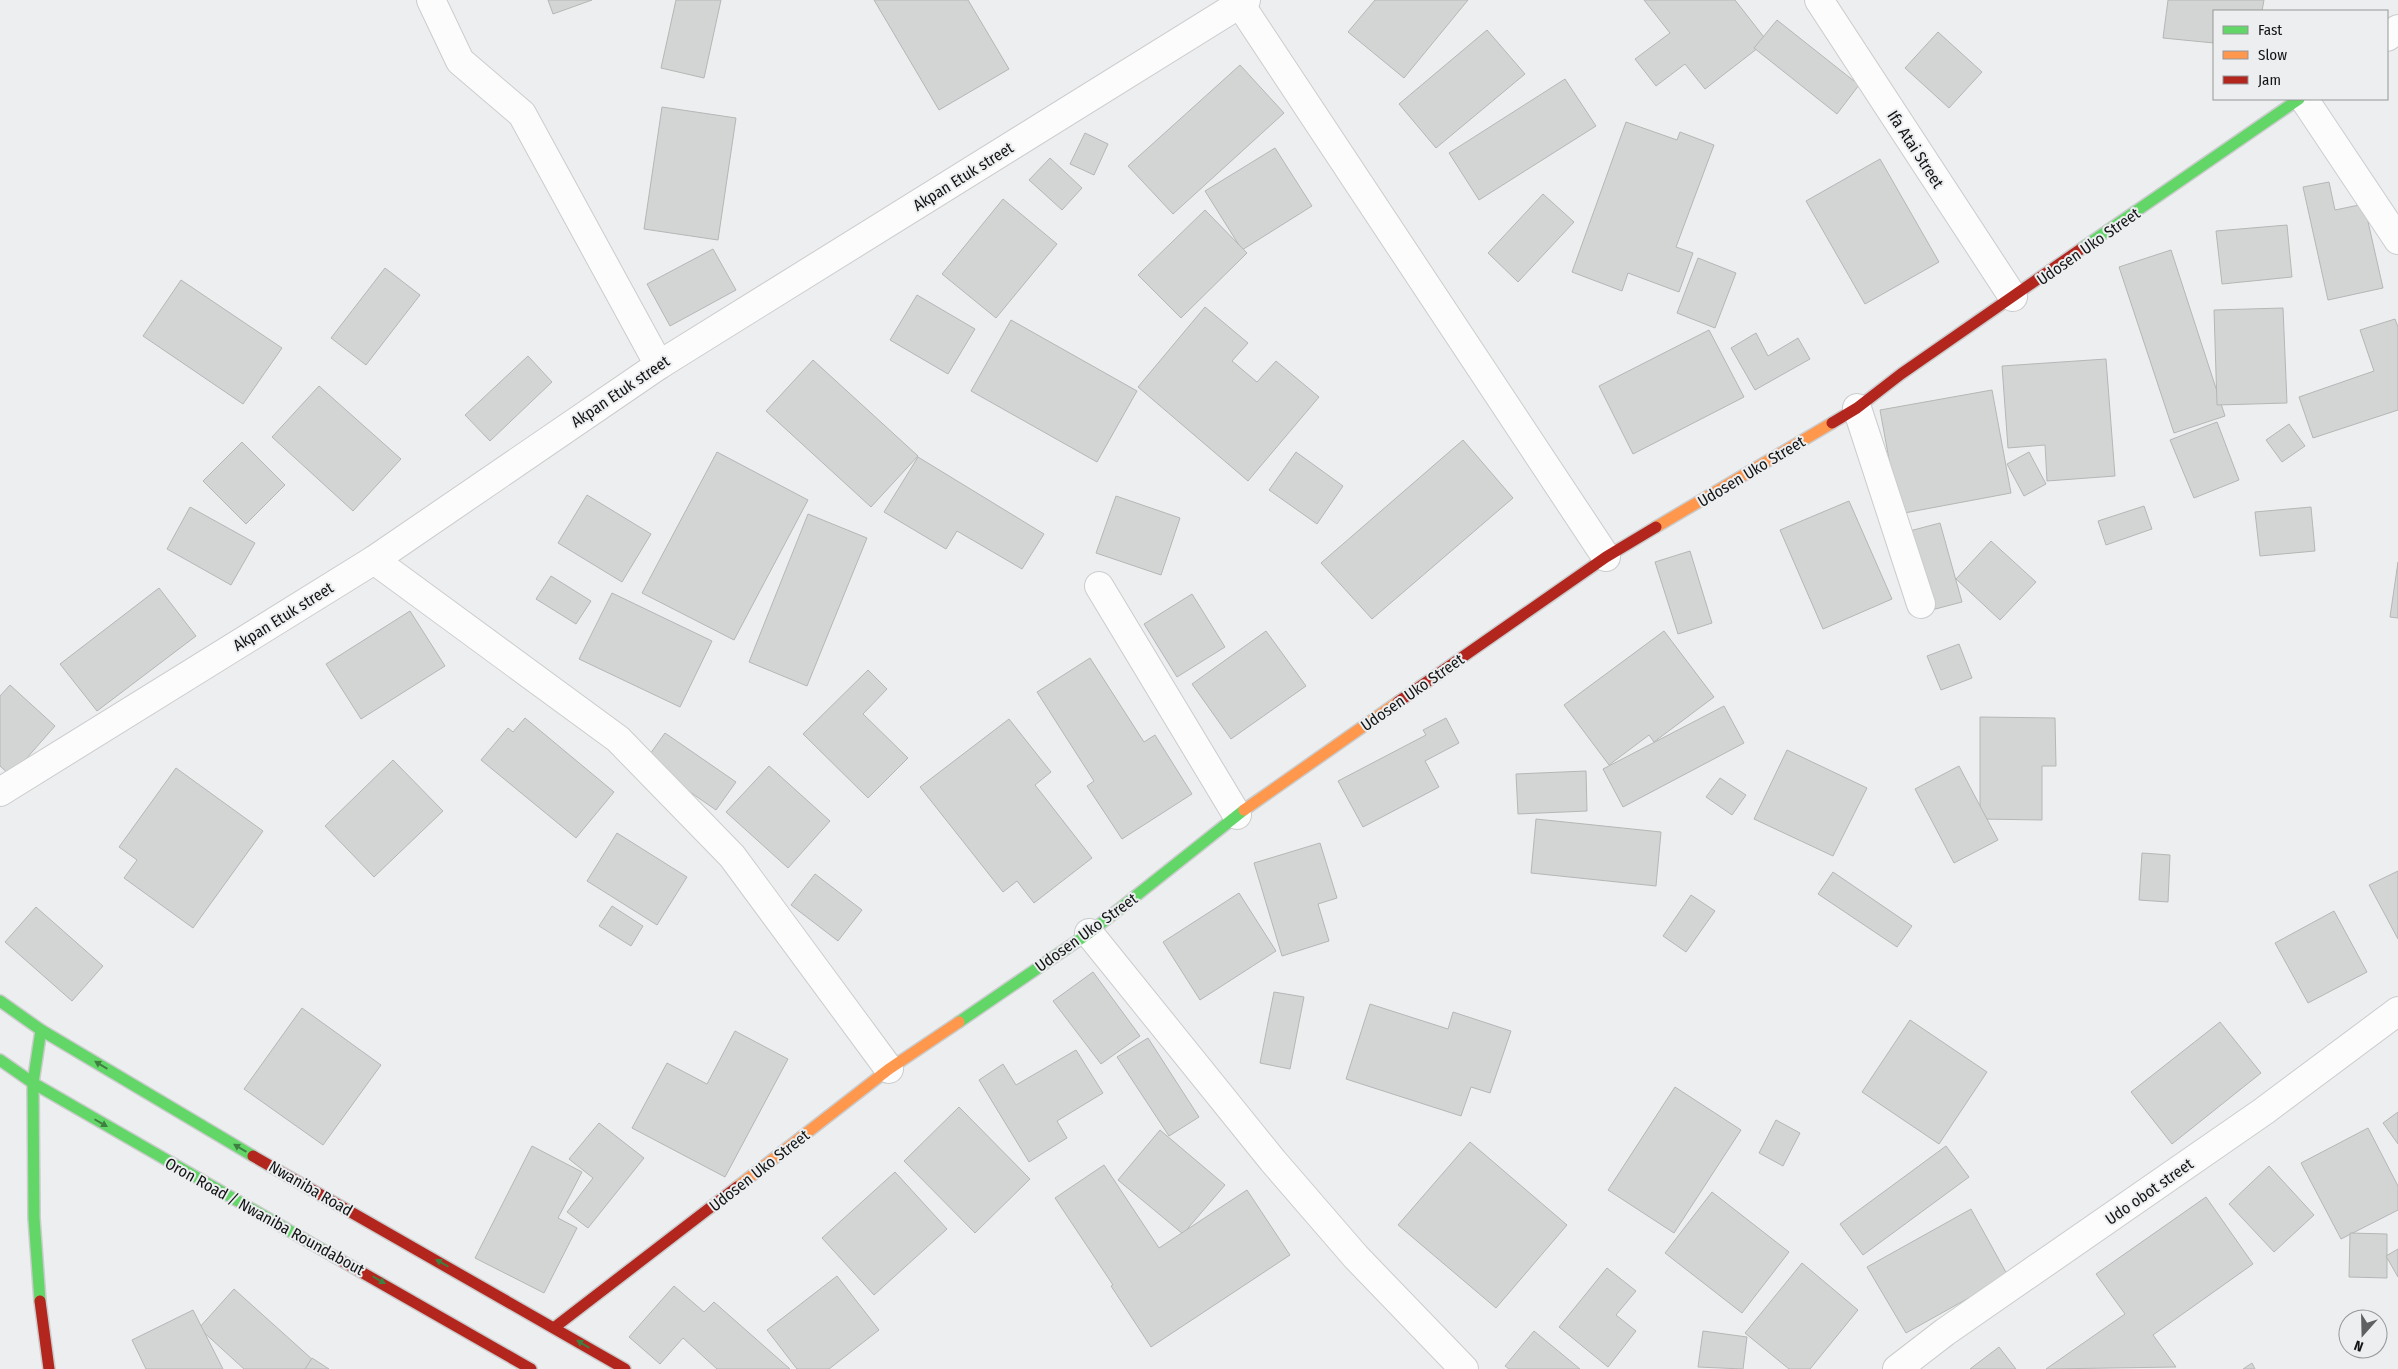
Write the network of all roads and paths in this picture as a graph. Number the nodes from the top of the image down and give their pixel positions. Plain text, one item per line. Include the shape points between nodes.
1 (430, 0) edge
2 (1819, 0) edge
3 (1243, 2) edge
4 (2298, 100) edge
5 (2305, 100) edge
6 (2398, 240) edge
7 (2013, 298) junction
8 (659, 365) junction
9 (1857, 408) junction
10 (1606, 557) junction
11 (374, 560) junction
12 (1099, 586) dead end
13 (1921, 604) dead end
14 (0, 792) edge
15 (1237, 815) junction
16 (1089, 933) junction
17 (0, 1002) edge
18 (2398, 1011) edge
19 (41, 1030) junction
20 (0, 1060) edge
21 (889, 1069) junction
22 (33, 1083) junction
23 (555, 1327) junction
24 (49, 1369) edge
25 (532, 1369) edge
26 (625, 1369) edge
27 (1464, 1369) edge
28 (1897, 1369) edge

1 - 8 street via 460,62 522,114
2 - 7 street, Ifa Atai Street
3 - 8 street, Akpan Etuk street
3 - 10 street
4 - 7 street, Udosen Uko Street
5 - 6 street
7 - 9 street, Udosen Uko Street
8 - 11 street, Akpan Etuk street
9 - 10 street, Udosen Uko Street
9 - 13 street
10 - 15 street, Udosen Uko Street
11 - 14 street, Akpan Etuk street
11 - 21 street via 618,739 732,856
12 - 15 street
15 - 16 street, Udosen Uko Street
16 - 21 street, Udosen Uko Street
16 - 27 street via 1273,1160 1356,1256
17 - 19 street, Nwaniba Road
18 - 28 street, Udo obot street via 2264,1111 1945,1332
19 - 22 street
23 -> 19 street, Nwaniba Road via 260,1160
20 - 22 street, Oron Road / Nwaniba Roundabout
21 - 23 street, Udosen Uko Street
22 - 24 street via 34,1218 39,1295
22 -> 25 street, Oron Road / Nwaniba Roundabout
26 -> 23 street, Nwaniba Road

